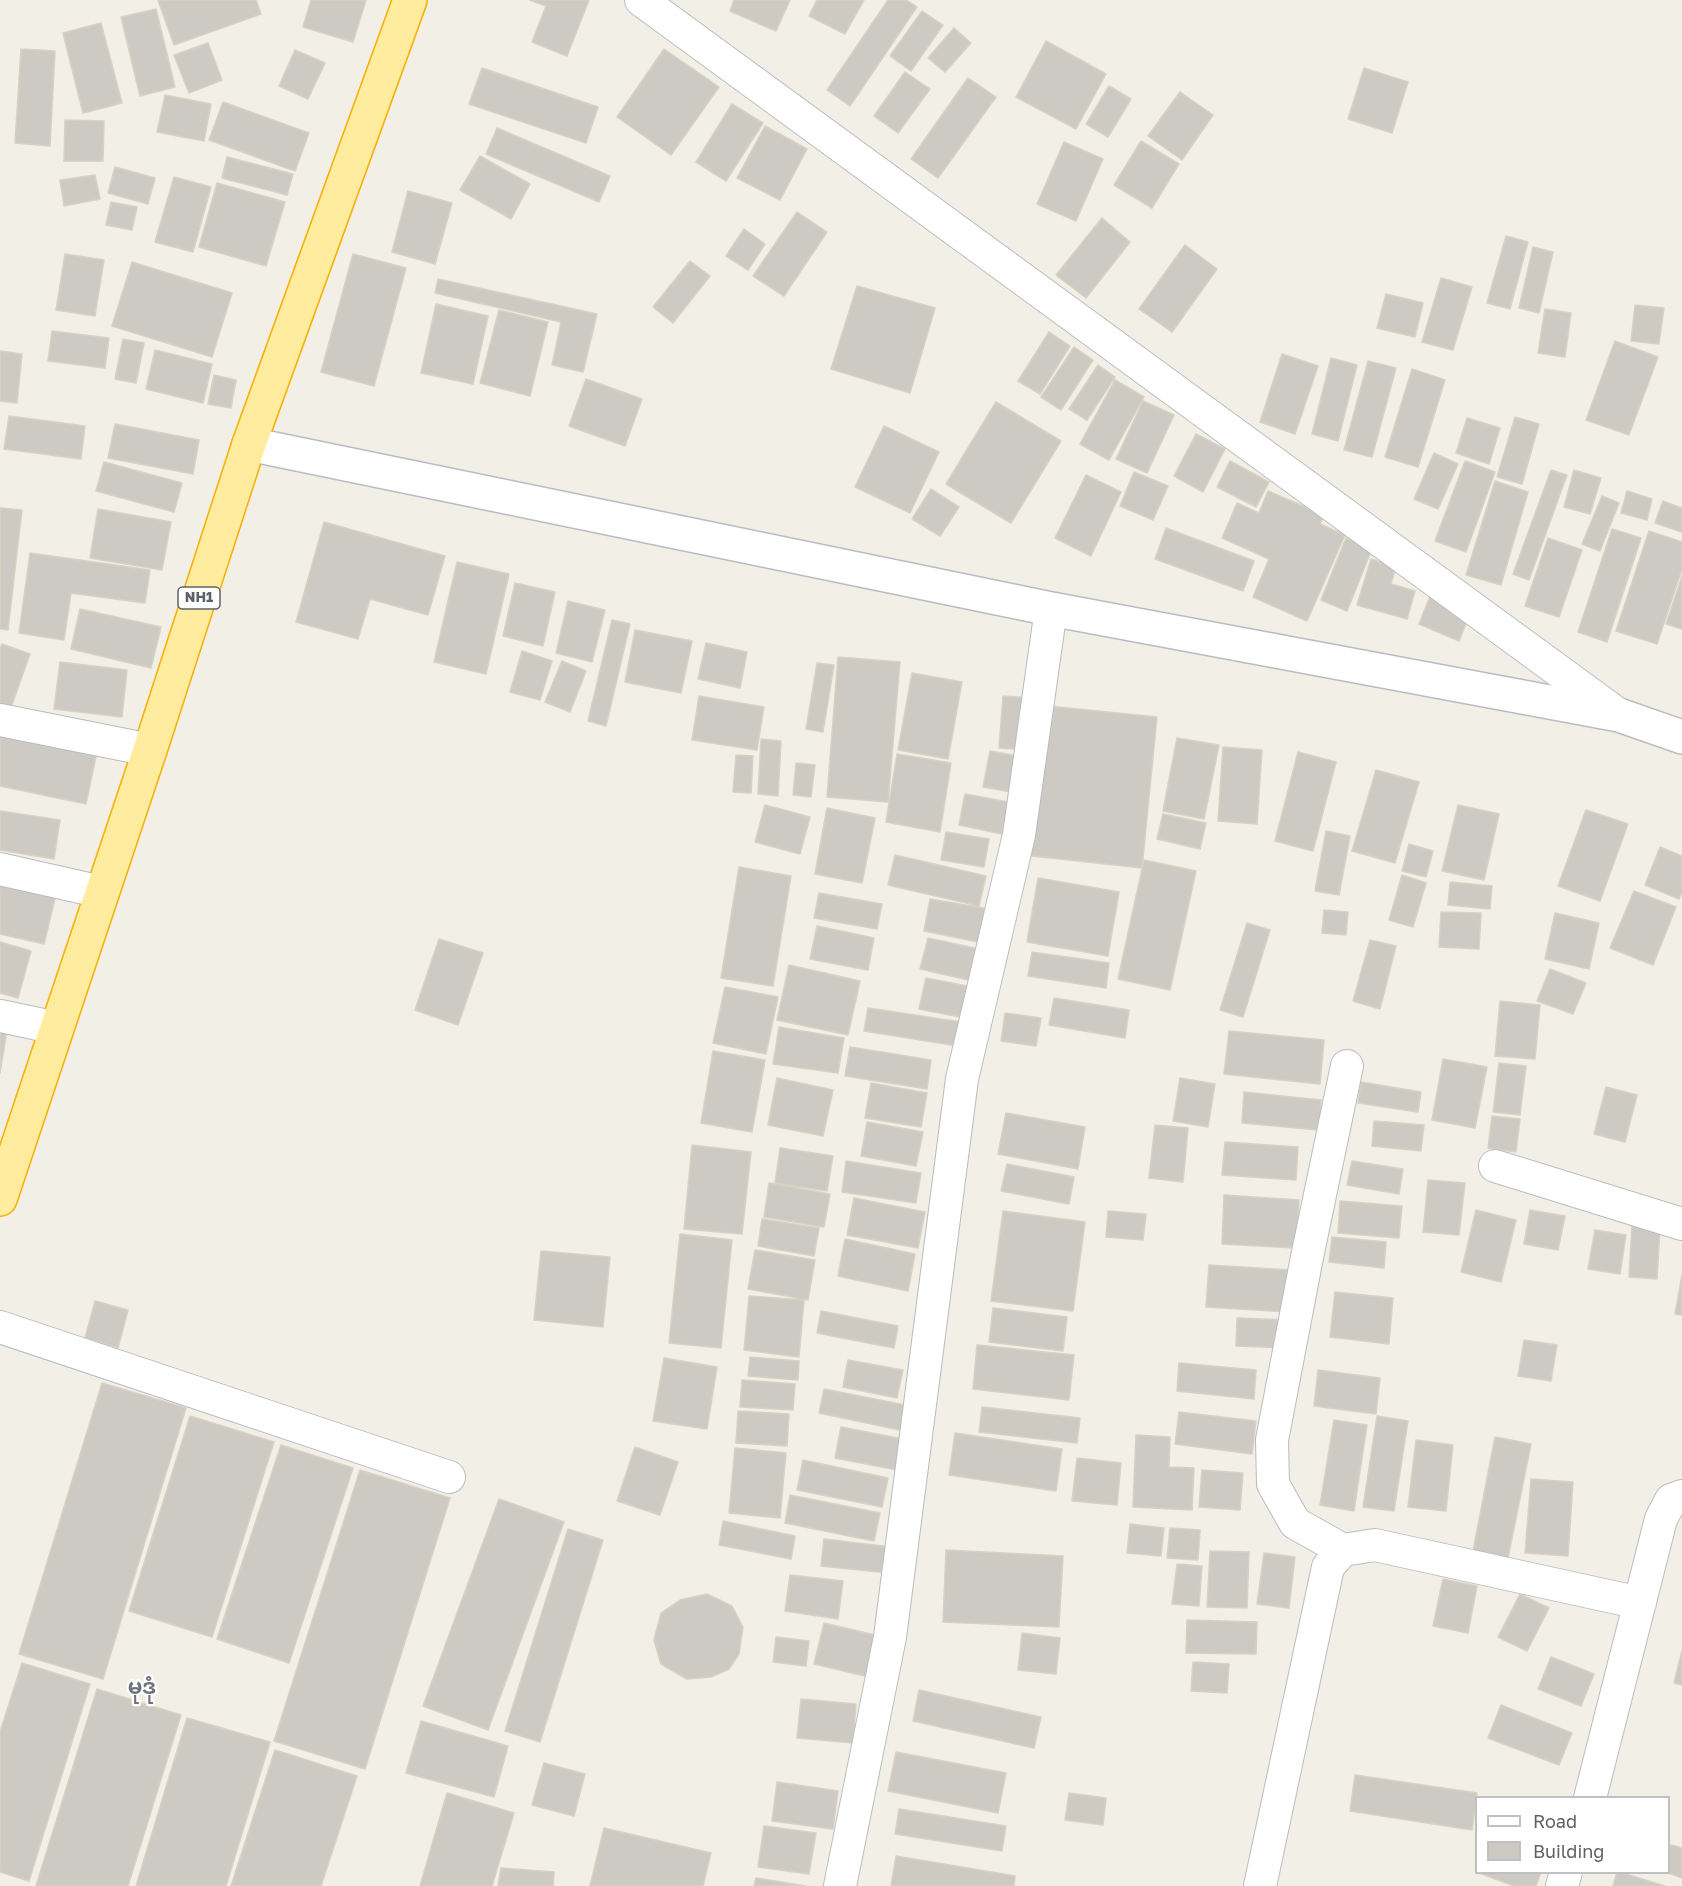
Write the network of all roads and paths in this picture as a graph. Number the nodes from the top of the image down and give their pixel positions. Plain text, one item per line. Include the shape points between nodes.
1 (641, 0) edge
2 (408, 2) edge
3 (249, 444) junction
4 (1051, 609) junction
5 (1619, 715) junction
6 (0, 720) edge
7 (1682, 737) edge
8 (150, 750) junction
9 (0, 869) edge
10 (102, 892) junction
11 (0, 1016) edge
12 (57, 1028) junction
13 (1347, 1066) dead end
14 (7, 1156) edge
15 (1495, 1166) dead end
16 (0, 1199) edge
17 (1682, 1224) edge
18 (0, 1327) edge
19 (449, 1477) dead end
20 (1682, 1496) edge
21 (1342, 1550) junction
22 (1640, 1603) junction
23 (1590, 1796) edge
24 (840, 1886) edge
25 (1260, 1886) edge

1 - 5 street
2 - 3 highway, NH1
3 - 4 main road
3 - 8 highway, NH1
4 - 5 main road
4 - 24 street via 1019,835 962,1078 890,1637
5 - 7 main road
6 - 8 street
8 - 10 highway, NH1
9 - 10 street
10 - 12 highway, NH1
11 - 12 street
12 - 14 highway, NH1
13 - 21 street via 1272,1440 1273,1484 1294,1523
14 - 16 highway, NH1
15 - 17 street
18 - 19 street
20 - 22 street via 1671,1500 1661,1519
21 - 22 street via 1375,1545
21 - 25 street via 1328,1567
22 - 23 street

